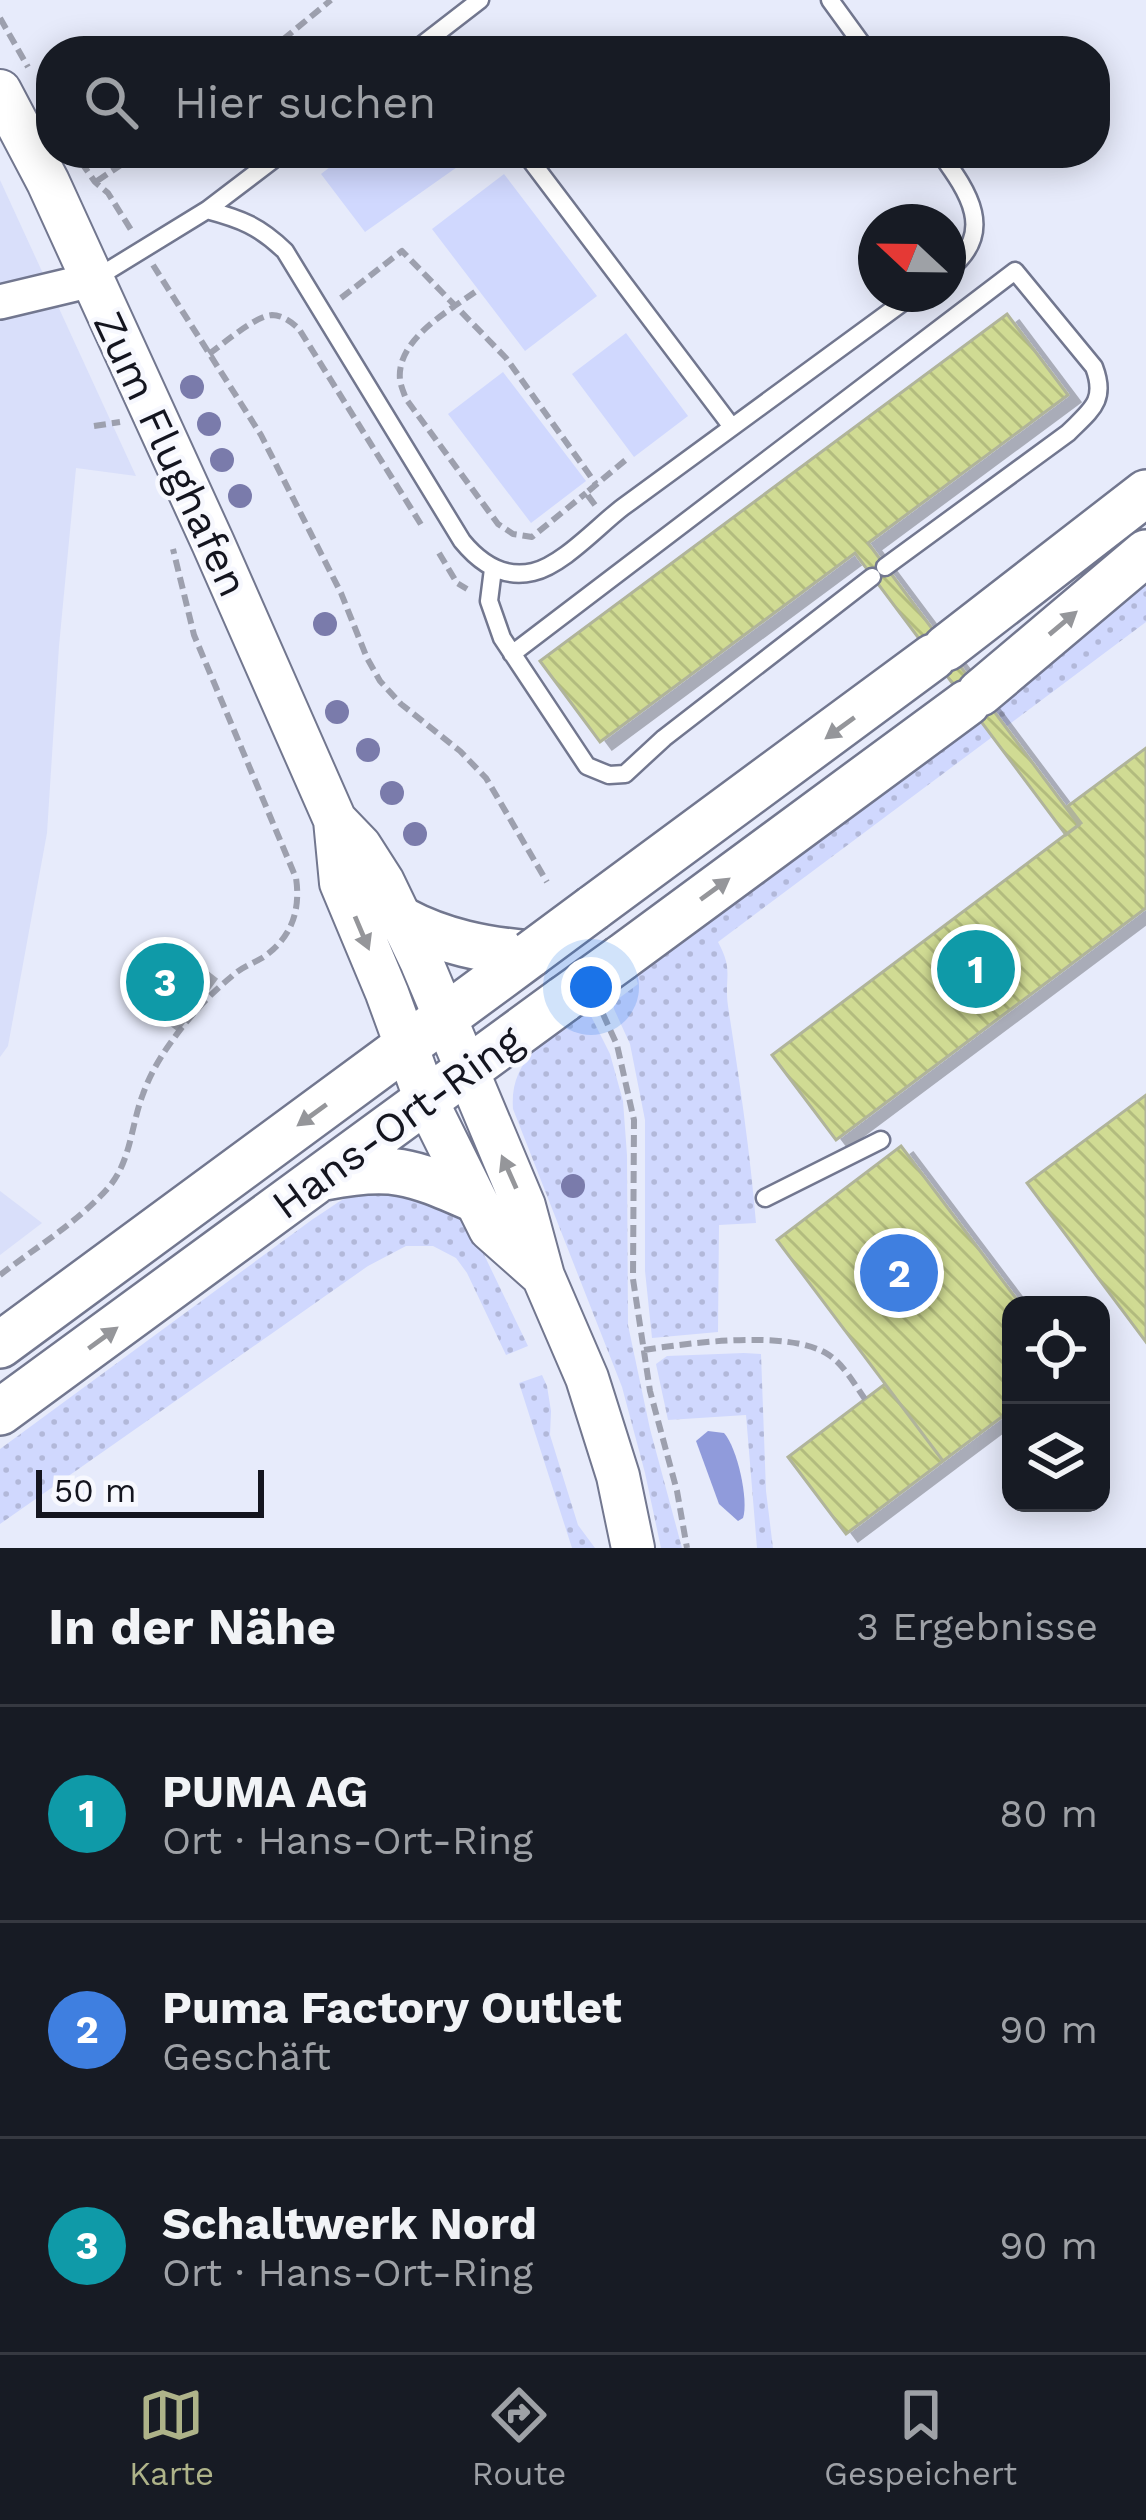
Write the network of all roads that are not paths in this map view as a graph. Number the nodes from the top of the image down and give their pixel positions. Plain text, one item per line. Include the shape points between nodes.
1 (480, 0) edge
2 (830, 0) edge
3 (436, 34) joint
4 (433, 36) edge
5 (856, 36) edge
6 (0, 92) edge
7 (36, 160) edge
8 (41, 168) edge
9 (263, 168) edge
10 (536, 168) edge
11 (951, 168) edge
12 (207, 210) junction
13 (966, 253) edge
14 (92, 280) junction
15 (0, 302) edge
16 (889, 312) edge
17 (732, 427) junction
18 (1146, 494) edge
19 (1146, 553) edge
20 (493, 569) junction
21 (512, 654) junction
22 (335, 820) junction
23 (393, 901) junction
24 (531, 954) junction
25 (445, 1018) junction
26 (406, 1046) junction
27 (466, 1070) junction
28 (426, 1100) junction
29 (881, 1140) dead end
30 (322, 1177) junction
31 (472, 1198) junction
32 (765, 1198) dead end
33 (543, 1276) junction
34 (0, 1345) edge
35 (0, 1412) edge
36 (633, 1548) edge

1 - 3 lane
2 - 5 lane
3 - 4 lane
6 - 7 street, Zum Flughafen
8 - 14 street, Zum Flughafen
9 - 12 lane
10 - 17 lane
11 - 13 lane via 967,191 974,223
12 - 14 lane
12 - 20 lane via 241,219 285,251 462,541
14 - 15 street
14 - 22 street, Zum Flughafen
16 - 17 lane
17 - 20 lane via 555,562 533,572
18 -> 24 main road, Hans-Ort-Ring, bridge
27 -> 19 main road, Hans-Ort-Ring, bridge via 583,1005 621,958 973,698
20 - 21 lane via 489,601
21 - 21 lane via 1015,271 1094,368 1098,399 1068,433 625,774 587,766
22 - 23 street, Zum Flughafen
22 -> 26 street, Zum Flughafen via 340,883
23 - 24 main road via 446,940
23 - 25 street, Zum Flughafen
24 - 25 main road, Hans-Ort-Ring
25 - 26 main road, Hans-Ort-Ring
25 - 27 street, Zum Flughafen
26 - 28 street, Zum Flughafen
26 -> 34 main road, Hans-Ort-Ring
27 - 28 main road, Hans-Ort-Ring
33 -> 27 street, Zum Flughafen via 524,1206
28 - 30 main road, Hans-Ort-Ring
28 - 31 street, Zum Flughafen
29 - 32 lane
30 - 31 main road via 389,1169
35 -> 30 main road, Hans-Ort-Ring
31 - 33 street, Zum Flughafen via 490,1229
33 - 36 street, Zum Flughafen via 587,1378

